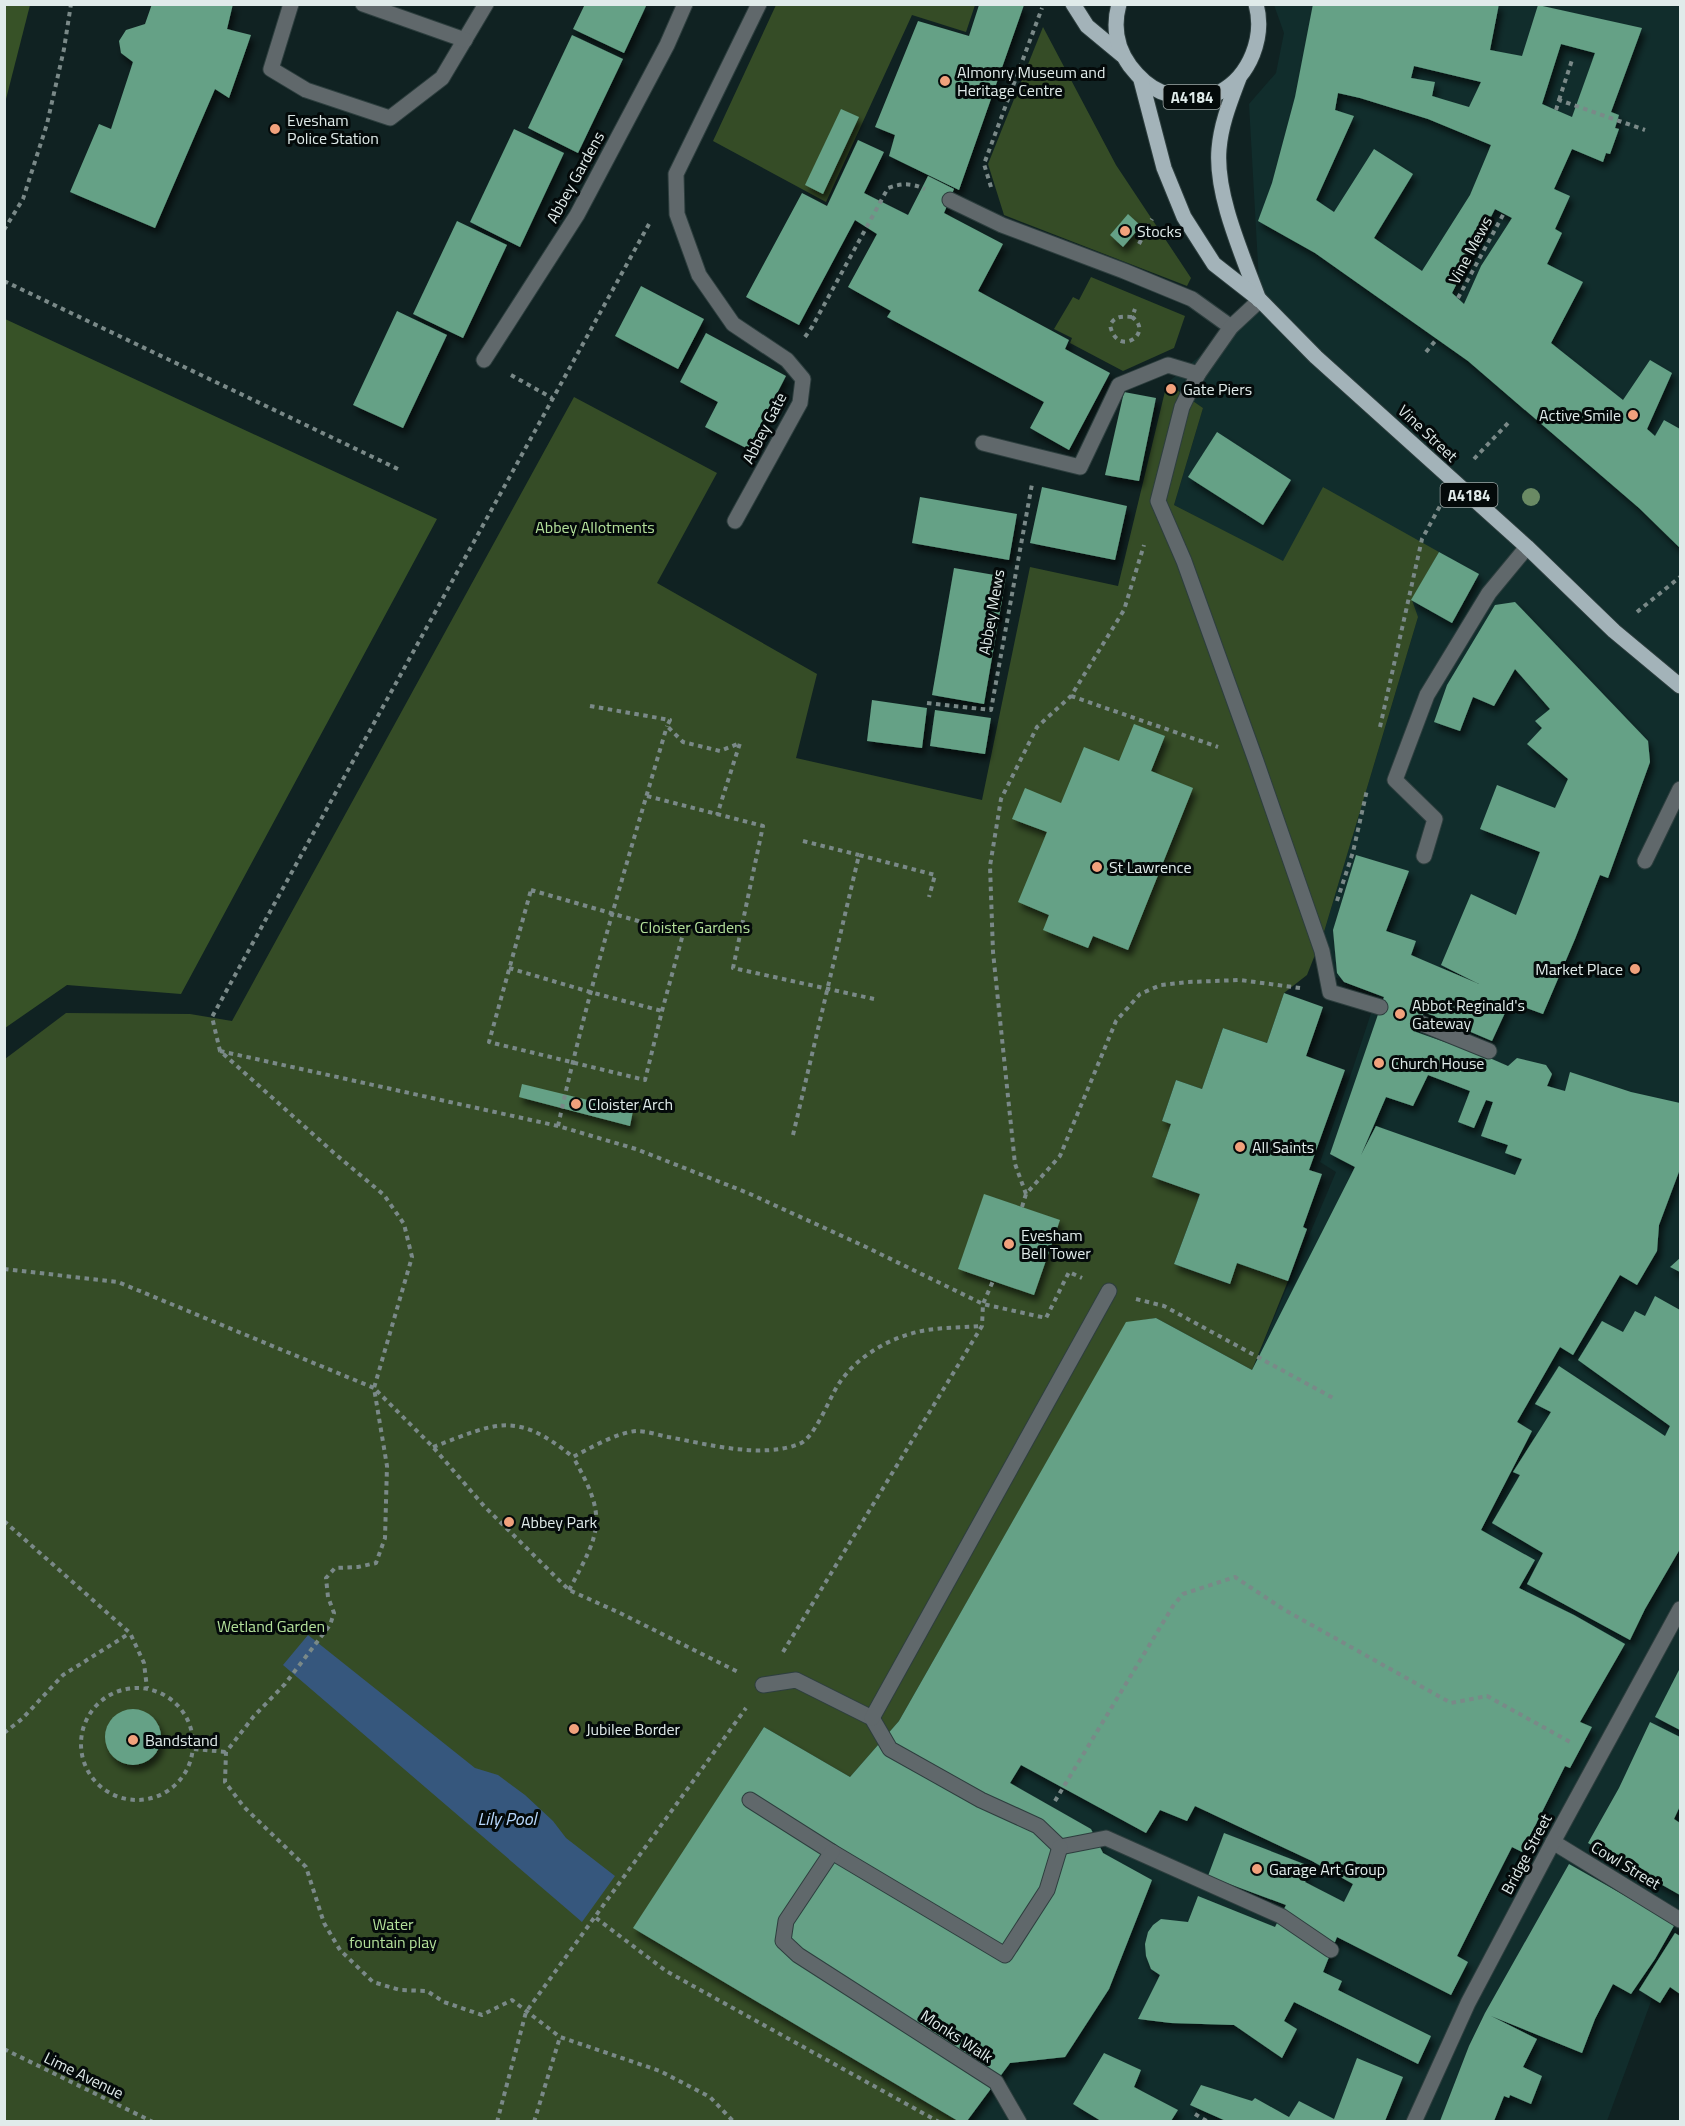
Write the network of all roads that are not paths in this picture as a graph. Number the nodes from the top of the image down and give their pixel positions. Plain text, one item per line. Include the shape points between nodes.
1 (291, 4) edge
2 (363, 4) edge
3 (486, 4) edge
4 (685, 4) edge
5 (759, 4) edge
6 (1074, 4) edge
7 (1119, 4) edge
8 (1256, 4) edge
9 (465, 40) junction
10 (1122, 55) junction
11 (1240, 75) junction
12 (1141, 80) junction
13 (950, 200) road end
14 (1260, 300) junction
15 (1231, 327) junction
16 (484, 360) road end
17 (1198, 374) junction
18 (983, 443) dead end
19 (735, 521) dead end
20 (1527, 546) junction
21 (1680, 686) edge
22 (1680, 789) edge
23 (1424, 856) dead end
24 (1645, 861) dead end
25 (1380, 1007) dead end
26 (1420, 1023) dead end
27 (1489, 1051) dead end
28 (1109, 1291) road end
29 (1680, 1609) edge
30 (763, 1685) road end
31 (872, 1718) junction
32 (750, 1800) dead end
33 (1553, 1842) junction
34 (1060, 1847) junction
35 (832, 1852) junction
36 (1680, 1920) edge
37 (1331, 1950) dead end
38 (1019, 2121) edge
39 (1414, 2121) edge

1 - 9 street via 271,69 306,90 390,118 442,78
2 - 9 street
3 - 9 street
4 - 16 street, Abbey Gardens via 577,214
5 - 19 street, Abbey Gate via 676,174 677,214 699,275 733,324 787,360 803,380 800,403
6 - 10 main road, A4184 via 1087,26
7 - 10 main road, A4184 via 1116,36
8 - 11 main road, A4184 via 1255,49
10 - 12 main road, A4184
11 - 12 main road, A4184 via 1219,93 1188,97 1171,96
11 - 14 main road, Vine Street / A4184 via 1224,119 1219,151 1222,188 1236,239
12 - 14 main road, Vine Street / A4184 via 1164,168 1184,217 1214,264
13 - 15 street via 1002,225 1192,299
14 - 15 street
14 - 20 main road, Vine Street / A4184 via 1316,357
15 - 17 street
17 - 18 street via 1168,365 1119,385 1080,467
17 - 25 street via 1182,407 1158,501 1184,561 1256,761 1322,951 1330,992
20 - 21 main road, Vine Street / A4184 via 1614,631
20 - 23 street via 1489,593 1427,695 1395,780 1435,819
22 - 24 street
26 - 27 street
28 - 31 street
29 - 33 street, Bridge Street
30 - 31 street via 796,1680
31 - 34 street via 890,1749 981,1800 1038,1826
32 - 35 street
33 - 36 street, Cowl Street
33 - 39 street, Bridge Street via 1468,2003
34 - 35 street via 1047,1890 1005,1955
34 - 37 street via 1106,1839 1281,1916
35 - 38 street, Monks Walk via 786,1921 783,1941 798,1955 996,2082

